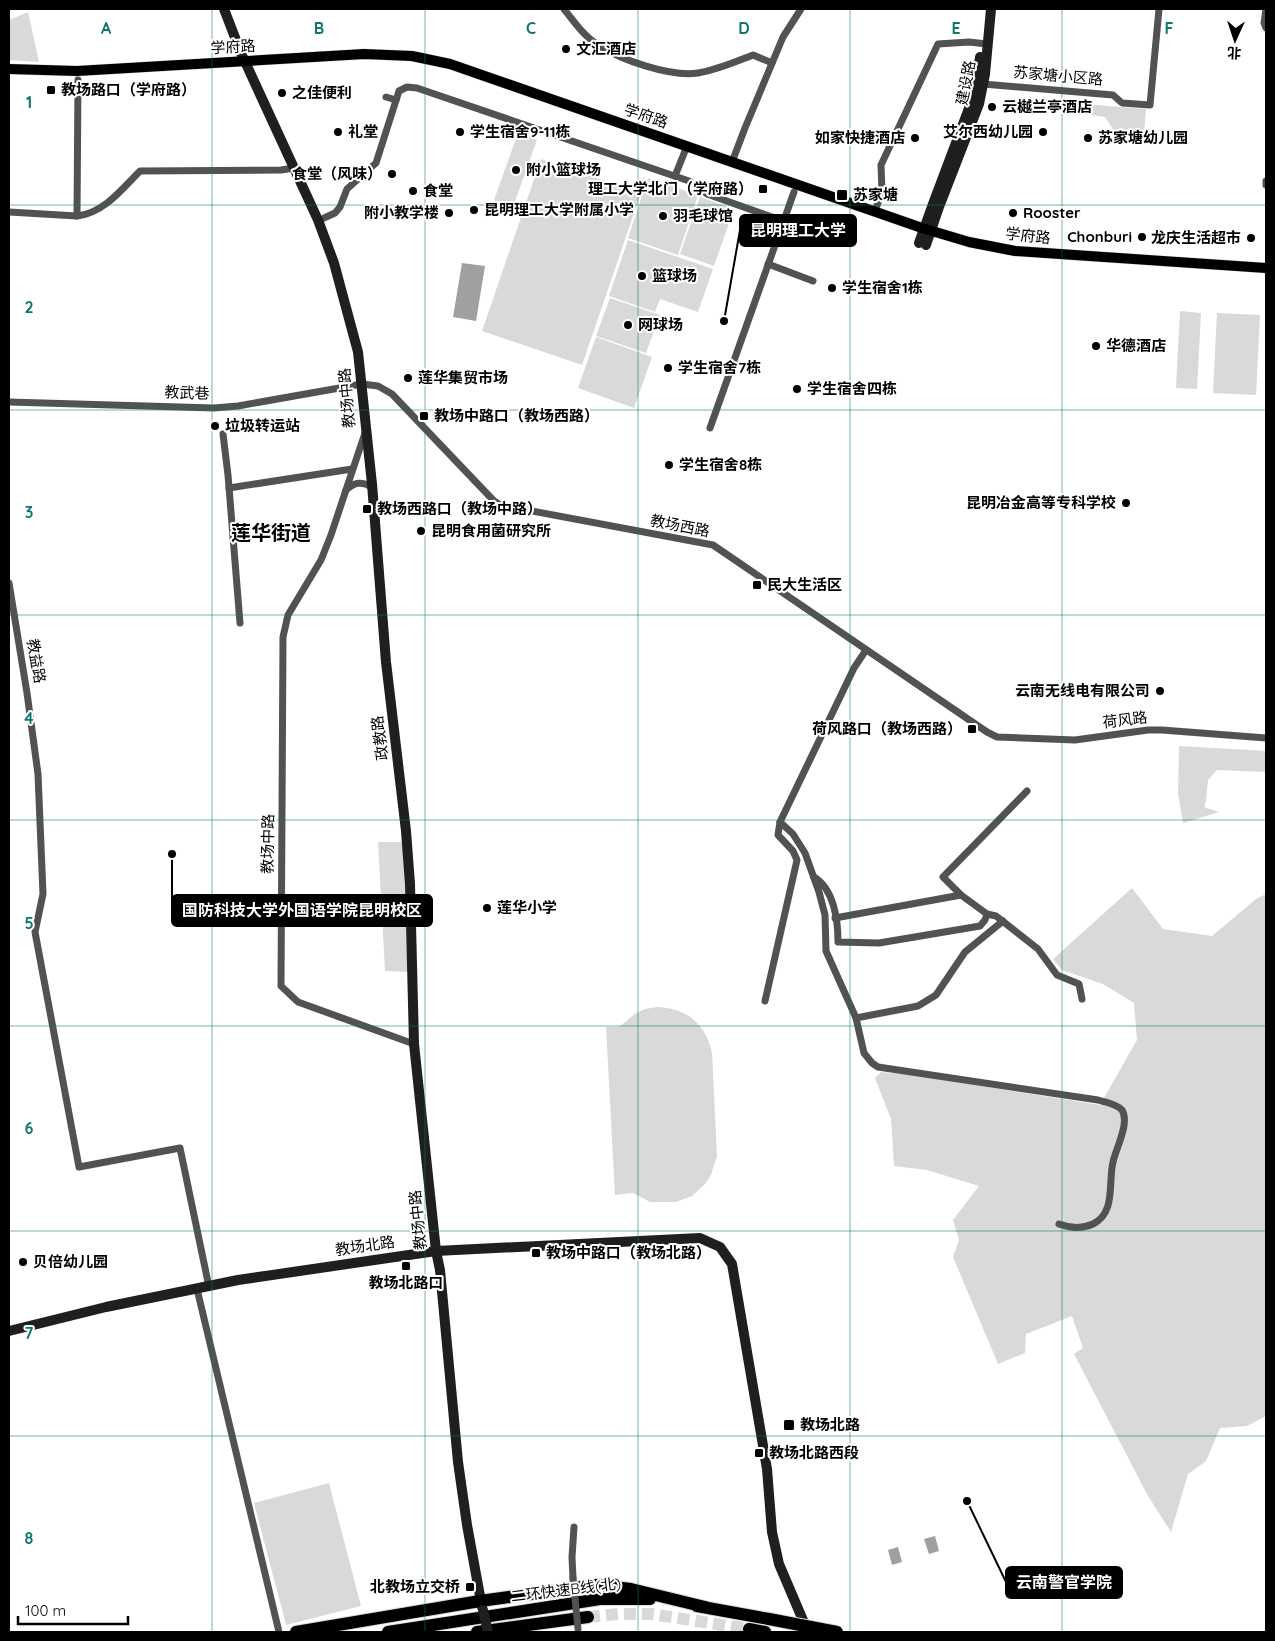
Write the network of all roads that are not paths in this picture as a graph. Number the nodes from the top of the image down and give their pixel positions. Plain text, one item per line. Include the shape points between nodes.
1 (224, 9) edge
2 (564, 9) edge
3 (801, 9) edge
4 (984, 9) edge
5 (991, 9) edge
6 (1159, 9) edge
7 (1266, 9) edge
8 (1266, 28) edge
9 (984, 44) junction
10 (246, 61) junction
11 (772, 63) junction
12 (9, 69) edge
13 (78, 80) dead end
14 (983, 84) junction
15 (386, 96) dead end
16 (396, 100) junction
17 (687, 146) junction
18 (732, 162) junction
19 (294, 168) junction
20 (675, 176) junction
21 (1266, 181) edge
22 (1266, 185) edge
23 (794, 192) dead end
24 (874, 211) junction
25 (9, 212) edge
26 (77, 216) junction
27 (324, 218) dead end
28 (783, 221) junction
29 (928, 229) junction
30 (923, 244) dead end
31 (768, 264) junction
32 (1266, 268) edge
33 (813, 281) dead end
34 (362, 384) junction
35 (9, 402) edge
36 (710, 428) dead end
37 (367, 429) junction
38 (223, 434) dead end
39 (352, 470) junction
40 (372, 487) junction
41 (229, 488) junction
42 (346, 490) junction
43 (9, 583) edge
44 (240, 624) dead end
45 (866, 650) junction
46 (987, 732) joint
47 (1266, 738) edge
48 (1027, 791) dead end
49 (780, 822) junction
50 (813, 877) junction
51 (961, 895) junction
52 (987, 914) junction
53 (835, 918) junction
54 (1003, 921) junction
55 (1082, 999) dead end
56 (765, 1001) dead end
57 (856, 1018) junction
58 (414, 1044) junction
59 (1059, 1224) dead end
60 (436, 1252) junction
61 (208, 1287) junction
62 (197, 1289) junction
63 (9, 1331) edge
64 (574, 1527) dead end
65 (482, 1606) junction
66 (706, 1607) junction
67 (588, 1617) tunnel mouth
68 (749, 1629) dead end
69 (578, 1630) edge
70 (279, 1632) edge
71 (296, 1632) edge
72 (388, 1632) edge
73 (477, 1632) edge
74 (488, 1632) edge
75 (765, 1632) edge
76 (808, 1632) edge
77 (837, 1632) edge

1 - 10 main road, 教场中路
2 - 11 street via 597,45 615,55 661,70 696,73 753,55
3 - 11 street via 783,37
4 - 9 main road, 建设路
5 - 9 main road, 建设路
6 - 14 street, 苏家塘小区路 via 1150,105 1122,103 1113,95
7 - 8 street
9 - 14 main road, 建设路
9 - 24 street via 938,44 881,165 882,192
9 - 29 main road, 建设路 via 971,103
10 - 12 main road, 学府路 via 76,71
10 - 17 main road, 学府路 via 374,54 431,59
10 - 19 main road, 教场中路
11 - 18 street
13 - 26 street
14 - 29 main road, 建设路 via 976,112
15 - 16 street
16 - 20 street via 399,91 416,88
16 - 27 street via 376,163 347,189 335,213
17 - 18 main road, 学府路
17 - 20 street
18 - 24 main road, 学府路
19 - 26 street via 140,171 105,205
19 - 34 main road, 教场中路 via 334,263 358,352
20 - 28 street via 689,181 707,194
21 - 22 street
23 - 28 street
24 - 29 main road, 学府路
25 - 26 street
28 - 31 street
29 - 30 main road, 建设路
29 - 32 main road, 学府路 via 976,244 1015,251
31 - 33 street
31 - 36 street
34 - 35 street, 教武巷 via 214,408
34 - 37 main road, 教场中路
34 - 45 street, 教场西路 via 378,386 392,394 500,505 713,546
37 - 39 street, 教场中路
37 - 40 main road, 政教路
38 - 41 street
39 - 41 street
39 - 42 street, 教场中路
40 - 42 street via 359,482
40 - 58 main road, 政教路 via 386,662 410,884
41 - 44 street
42 - 58 street, 教场中路 via 321,560 288,615 284,631 281,986 298,1002
43 - 61 street, 教益路 via 38,774 43,894 35,932 79,1167 180,1148
45 - 46 street, 教场西路
45 - 49 street via 854,668
46 - 47 street, 荷风路 via 997,736 1043,740 1075,740 1148,730
48 - 51 street via 943,877
49 - 50 street via 793,834 805,853
49 - 56 street via 778,835 793,850 797,860
50 - 53 street via 820,881 828,894
50 - 57 street via 825,915 826,951
51 - 52 street
51 - 53 street
52 - 53 street via 980,926 880,943 838,942
52 - 54 street
54 - 55 street via 1038,949 1057,975 1079,984
54 - 57 street via 965,952 936,995 918,1006
57 - 59 street via 864,1053 878,1067 1098,1100 1122,1109 1125,1120 1113,1163 1105,1214 1090,1226 1080,1228
58 - 60 main road, 教场中路
60 - 61 main road, 教场北路
60 - 65 main road, 教场中路 via 466,1525
60 - 76 main road, 教场北路 via 700,1238 720,1247 732,1264 767,1469 772,1532 779,1564
61 - 62 main road, 教场北路
62 - 63 main road, 教场北路
62 - 70 street
64 - 69 street, bridge via 572,1557
65 - 66 highway via 597,1585 631,1588
65 - 71 highway
65 - 74 main road, 教场中路, bridge
66 - 72 highway, 二环快速B线(北) via 652,1599 600,1599
66 - 77 highway, 二环快速B线(北), bridge
67 - 73 highway
68 - 75 highway

